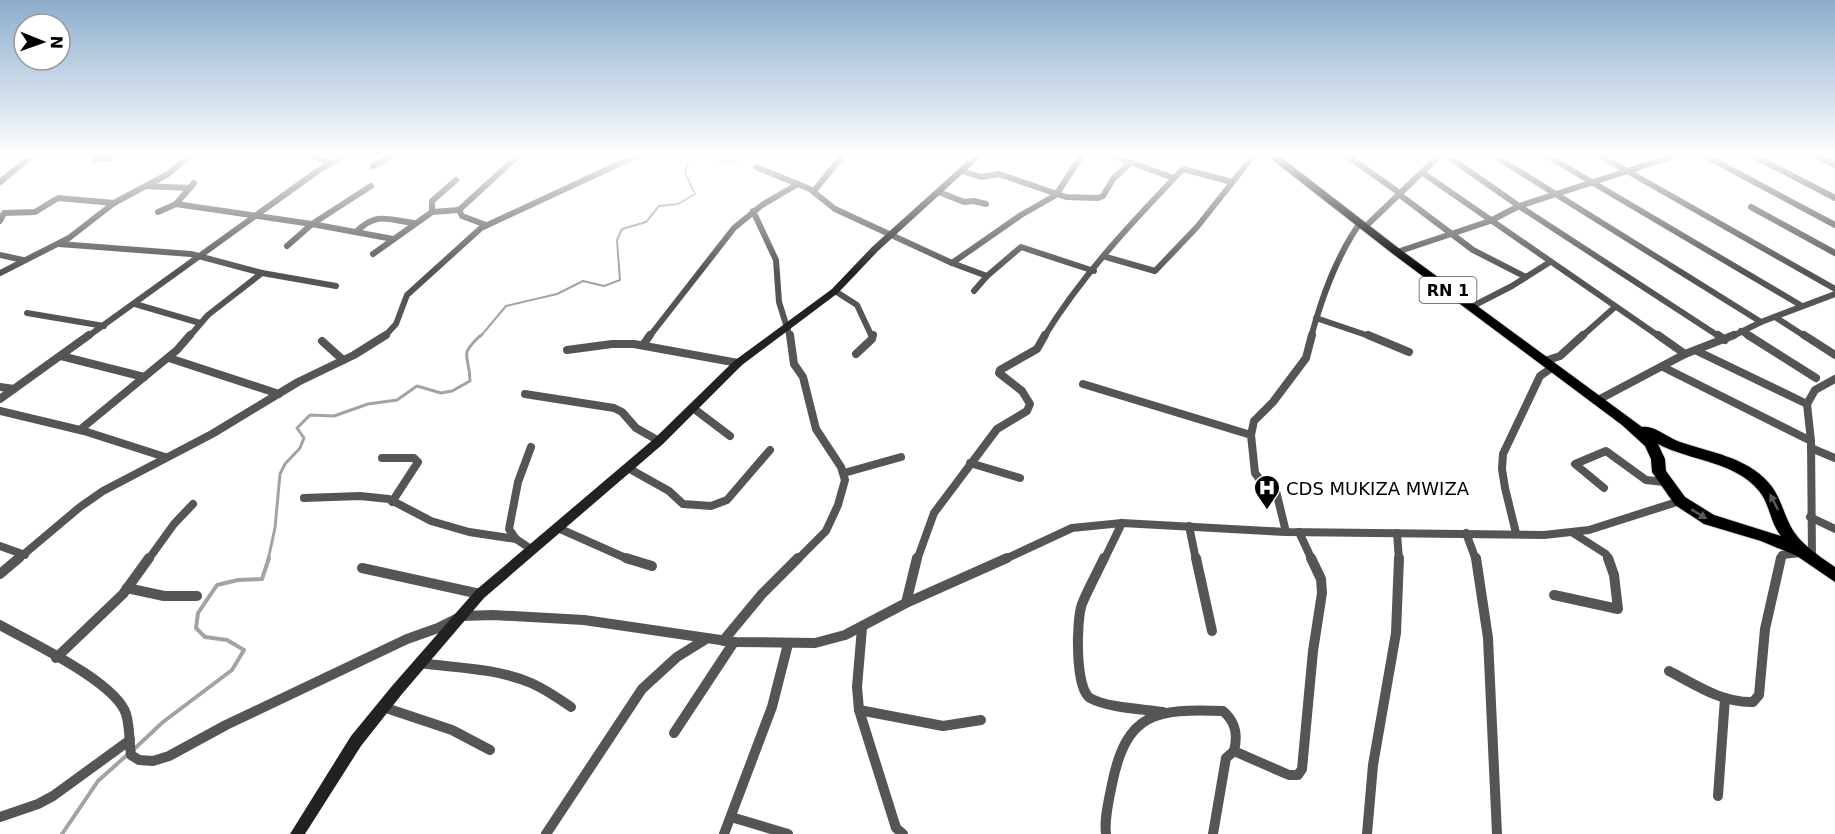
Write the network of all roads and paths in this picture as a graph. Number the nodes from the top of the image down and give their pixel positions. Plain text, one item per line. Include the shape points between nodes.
1 (131, 194) edge
2 (184, 194) edge
3 (287, 194) edge
4 (359, 194) edge
5 (440, 194) edge
6 (477, 194) edge
7 (553, 194) edge
8 (781, 194) edge
9 (817, 194) edge
10 (937, 194) edge
11 (944, 194) edge
12 (1053, 194) edge
13 (1103, 194) edge
14 (1159, 194) edge
15 (1223, 194) edge
16 (1322, 194) edge
17 (1452, 194) edge
18 (1502, 194) edge
19 (1554, 194) edge
20 (1558, 194) edge
21 (1611, 194) edge
22 (1668, 194) edge
23 (1777, 194) edge
24 (1056, 195) junction
25 (1401, 195) joint
26 (114, 203) junction
27 (176, 204) junction
28 (986, 204) dead end
29 (1519, 206) junction
30 (1751, 207) dead end
31 (459, 210) junction
32 (753, 211) junction
33 (158, 212) dead end
34 (432, 212) junction
35 (256, 216) junction
36 (0, 221) edge
37 (1490, 221) junction
38 (414, 223) junction
39 (312, 224) junction
40 (486, 225) junction
41 (1363, 225) junction
42 (1835, 225) edge
43 (357, 232) junction
44 (892, 234) junction
45 (1449, 234) junction
46 (393, 239) junction
47 (59, 244) junction
48 (287, 246) dead end
49 (1397, 252) junction
50 (1835, 253) edge
51 (373, 254) dead end
52 (0, 255) edge
53 (203, 256) junction
54 (1106, 257) junction
55 (23, 260) junction
56 (1550, 262) junction
57 (952, 263) junction
58 (1094, 271) junction
59 (0, 273) edge
60 (262, 273) junction
61 (987, 276) junction
62 (1526, 277) junction
63 (336, 286) dead end
64 (834, 291) junction
65 (974, 291) dead end
66 (1835, 292) edge
67 (135, 304) junction
68 (1802, 306) junction
69 (1471, 307) junction
70 (1615, 307) junction
71 (27, 313) dead end
72 (1775, 316) junction
73 (1316, 318) junction
74 (1761, 322) junction
75 (200, 323) junction
76 (104, 326) junction
77 (788, 328) junction
78 (1741, 332) junction
79 (1725, 339) junction
80 (322, 341) dead end
81 (643, 345) junction
82 (567, 350) dead end
83 (1697, 351) junction
84 (1409, 352) dead end
85 (856, 354) dead end
86 (1685, 354) junction
87 (1835, 355) edge
88 (61, 356) junction
89 (169, 358) junction
90 (343, 360) junction
91 (738, 363) junction
92 (1549, 364) junction
93 (1663, 367) junction
94 (144, 377) junction
95 (1816, 378) dead end
96 (1835, 379) edge
97 (1083, 384) dead end
98 (0, 387) edge
99 (14, 389) junction
100 (279, 394) junction
101 (525, 394) dead end
102 (0, 399) edge
103 (1598, 400) junction
104 (1807, 404) junction
105 (693, 408) junction
106 (0, 411) edge
107 (1627, 422) junction
108 (81, 429) junction
109 (1251, 435) junction
110 (730, 436) dead end
111 (659, 441) junction
112 (1811, 444) junction
113 (531, 447) dead end
114 (771, 450) dead end
115 (165, 457) junction
116 (901, 457) dead end
117 (382, 458) dead end
118 (1835, 458) edge
119 (970, 463) junction
120 (628, 468) junction
121 (844, 472) junction
122 (1020, 478) dead end
123 (1664, 482) junction
124 (1604, 488) dead end
125 (304, 498) dead end
126 (1680, 501) junction
127 (392, 502) junction
128 (193, 504) dead end
129 (1810, 517) junction
130 (1122, 523) junction
131 (1189, 526) junction
132 (558, 528) junction
133 (1835, 529) edge
134 (1286, 532) junction
135 (1299, 532) junction
136 (1397, 532) junction
137 (1466, 533) junction
138 (1516, 533) junction
139 (1573, 533) junction
140 (516, 539) junction
141 (0, 546) edge
142 (531, 549) junction
143 (25, 555) junction
144 (1807, 555) junction
145 (652, 566) dead end
146 (362, 568) dead end
147 (0, 574) edge
148 (1835, 576) edge
149 (127, 588) junction
150 (480, 594) junction
151 (1554, 595) dead end
152 (197, 596) dead end
153 (906, 603) junction
154 (462, 616) junction
155 (0, 625) edge
156 (862, 628) junction
157 (1212, 631) dead end
158 (706, 639) junction
159 (723, 641) junction
160 (735, 642) junction
161 (788, 644) junction
162 (56, 658) junction
163 (420, 663) junction
164 (1669, 671) dead end
165 (1725, 698) junction
166 (383, 706) junction
167 (571, 707) dead end
168 (859, 711) junction
169 (1163, 712) junction
170 (981, 720) dead end
171 (674, 733) dead end
172 (130, 740) junction
173 (490, 750) dead end
174 (1234, 750) junction
175 (1718, 796) dead end
176 (0, 817) edge
177 (731, 817) junction
178 (898, 832) edge
179 (297, 834) edge
180 (546, 834) edge
181 (724, 834) edge
182 (788, 834) edge
183 (1106, 834) edge
184 (1213, 834) edge
185 (1367, 834) edge
186 (1497, 834) edge

1 - 26 street
2 - 27 street
3 - 35 street
4 - 39 street
5 - 34 street via 432,201
6 - 31 street
7 - 40 street
8 - 32 street
9 - 44 street via 835,209
10 - 44 street
11 - 28 street via 964,202
12 - 24 street
13 - 24 street via 1066,198
14 - 54 street
15 - 54 street via 1155,270
16 - 41 highway, RN 1
17 - 37 street
18 - 29 street
19 - 29 street
20 - 74 street
21 - 68 street
22 - 66 street
23 - 42 street
24 - 57 street
25 - 41 street
25 - 45 street
26 - 36 street via 55,198 35,212 4,213
26 - 47 street
27 - 33 street
27 - 35 street
29 - 37 street
29 - 79 street
30 - 50 street
31 - 34 street
31 - 40 street via 462,216
32 - 77 street via 776,260 779,302
32 - 81 street via 681,293
34 - 38 street
35 - 39 street
35 - 53 street
37 - 45 street
37 - 56 street
38 - 43 street via 375,218
38 - 46 street
39 - 43 street
39 - 48 street
40 - 90 street via 407,295 396,324 387,335
41 - 49 highway, RN 1
41 - 73 street via 1350,237
43 - 46 street
44 - 57 street
44 - 64 street
45 - 49 street
45 - 62 street
46 - 51 street
47 - 53 street
47 - 55 street
49 - 69 highway, RN 1
52 - 55 street
53 - 60 street
53 - 67 street
54 - 58 street
55 - 59 street
56 - 62 street
56 - 70 street
57 - 61 street
58 - 61 street via 1021,248
58 - 119 street via 1066,301 1037,350 1000,370 1002,377 1026,394 1030,404 1027,411 996,429
60 - 63 street
60 - 75 street
61 - 65 street
62 - 69 street
64 - 77 street
64 - 85 street via 857,305 873,334
66 - 68 street
67 - 75 street
67 - 76 street
68 - 72 street
69 - 92 highway, RN 1
70 - 86 street
70 - 92 street
71 - 76 street
72 - 74 street
72 - 87 street
73 - 84 street
73 - 109 street via 1302,366 1254,421
74 - 78 street
75 - 89 street
76 - 88 street
77 - 91 street
77 - 121 street via 794,364 803,377 816,429
78 - 79 street
78 - 95 street
79 - 83 street
80 - 90 street
81 - 82 street via 612,344
81 - 91 street
83 - 86 street
83 - 104 street
86 - 93 street
88 - 94 street
88 - 99 street
89 - 94 street
89 - 100 street
90 - 100 street
91 - 105 street
92 - 103 highway, RN 1
92 - 138 street via 1503,454 1505,488
93 - 103 street
93 - 112 street
94 - 108 street
96 - 104 street via 1815,390
97 - 109 street
98 - 99 street
99 - 102 street
100 - 115 street
101 - 111 street via 614,408 636,428
103 - 107 highway, RN 1
104 - 112 street
105 - 110 street
105 - 111 street
106 - 108 street
107 - 123 highway, RN 1 via 1651,442
144 -> 107 highway, RN 1 via 1784,528 1773,497 1750,474 1724,461 1672,445
108 - 115 street
109 - 134 street via 1256,473 1276,491
111 - 120 street
112 - 118 street
112 - 129 street
113 - 140 street via 509,523
114 - 120 street via 728,500 711,506 683,504 669,491
115 - 143 street via 92,498
116 - 121 street
117 - 127 street via 418,462
119 - 122 street
119 - 153 street via 934,513
120 - 132 street
121 - 159 street via 843,490 825,531 762,594
123 - 124 street via 1646,480 1606,452 1575,464
123 - 126 highway, RN 1
125 - 127 street via 360,496
126 - 139 street
126 -> 144 highway, RN 1 via 1709,520 1765,536
127 - 140 street via 431,521 468,532
128 - 149 street
129 - 133 street
129 - 144 street
130 - 131 street
130 - 153 street via 1072,528
130 - 169 street via 1082,606 1078,646 1082,688 1088,697 1101,702
131 - 134 street
131 - 157 street
132 - 142 street
132 - 145 street
134 - 135 street
135 - 136 street
135 - 174 street via 1322,579 1302,769 1298,775 1289,775
136 - 137 street
136 - 185 street via 1396,633 1373,765
137 - 138 street
137 - 186 street via 1478,566 1488,638
138 - 139 street
139 - 151 street via 1606,554 1614,575 1618,609
140 - 142 street
141 - 143 street
142 - 150 street
143 - 147 street
144 - 148 highway, RN 1
144 - 165 street via 1782,555 1765,629 1759,695 1753,702 1742,704
146 - 150 street
149 - 152 street via 164,596
149 - 162 street
150 - 154 street
153 - 156 street
154 - 158 street via 563,618
154 - 163 street
154 - 172 street via 226,725 169,756 140,760 131,755
155 - 162 street
156 - 161 street via 815,643
156 - 168 street
158 - 159 street
158 - 180 street via 677,657 642,689
159 - 160 street
160 - 161 street
160 - 171 street
161 - 177 street via 778,688
162 - 172 street via 101,682 116,696 126,713
163 - 166 street
163 - 167 street via 519,678
164 - 165 street
165 - 175 street
166 - 173 street via 452,730
166 - 179 street via 342,760
168 - 170 street via 943,726
168 - 178 street
169 - 174 street via 1223,711 1230,715 1235,727 1238,740
169 - 183 street via 1143,720 1126,736 1114,769
172 - 176 street via 53,796
174 - 184 street via 1226,758
177 - 181 street
177 - 182 street

